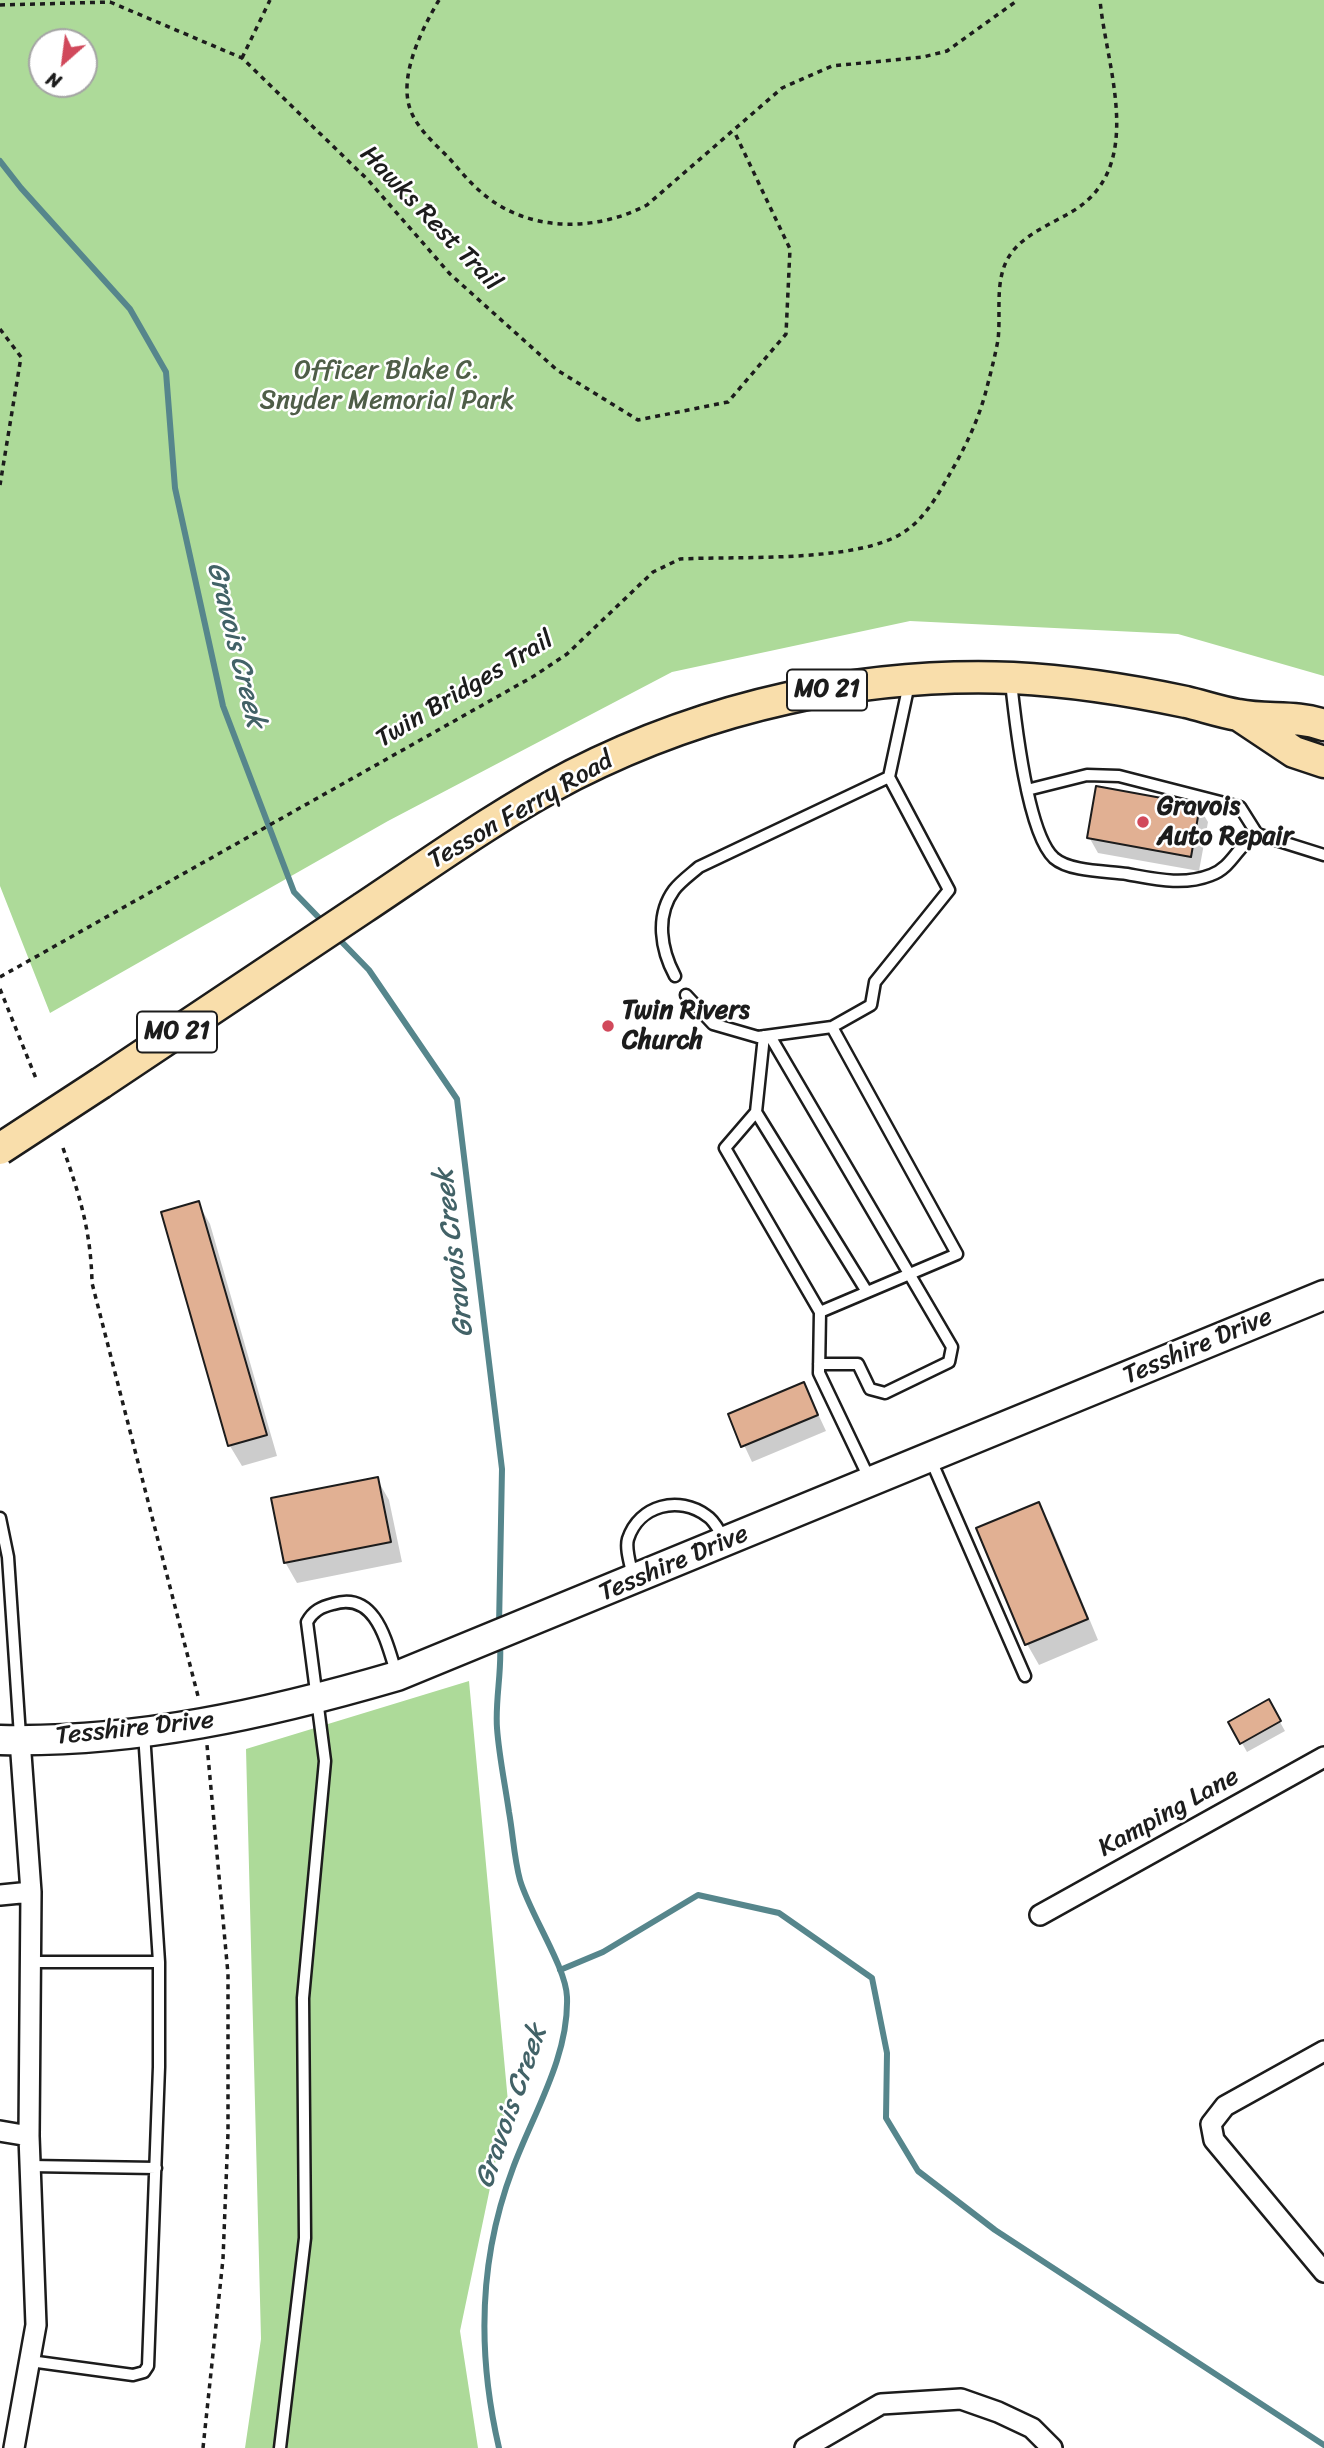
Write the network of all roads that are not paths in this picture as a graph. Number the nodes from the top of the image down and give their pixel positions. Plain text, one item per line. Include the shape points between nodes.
1 (1010, 678) junction
2 (909, 680) junction
3 (1240, 716) junction
4 (1324, 724) edge
5 (1324, 762) edge
6 (889, 777) junction
7 (1027, 790) junction
8 (1258, 834) junction
9 (1324, 855) edge
10 (675, 976) dead end
11 (687, 995) dead end
12 (832, 1027) junction
13 (764, 1036) junction
14 (756, 1112) junction
15 (0, 1149) edge
16 (911, 1273) junction
17 (867, 1292) junction
18 (1324, 1295) edge
19 (820, 1312) junction
20 (819, 1364) junction
21 (929, 1458) junction
22 (870, 1482) junction
23 (0, 1518) edge
24 (726, 1542) junction
25 (633, 1581) junction
26 (397, 1676) junction
27 (1025, 1676) dead end
28 (317, 1700) junction
29 (144, 1732) junction
30 (10, 1740) edge
31 (1324, 1757) edge
32 (31, 1892) junction
33 (0, 1895) edge
34 (1040, 1915) dead end
35 (30, 1962) junction
36 (159, 1962) junction
37 (1324, 2051) edge
38 (0, 2131) edge
39 (29, 2136) junction
40 (30, 2166) junction
41 (156, 2168) junction
42 (1324, 2272) edge
43 (30, 2361) junction
44 (14, 2448) edge
45 (280, 2448) edge
46 (805, 2448) edge
47 (1052, 2448) edge

1 - 2 main road, Tesson Ferry Road / MO 21
1 - 3 main road, Tesson Ferry Road / MO 21 via 1142,693
1 - 7 lane
2 - 6 lane
2 - 15 main road, Tesson Ferry Road / MO 21, bridge via 770,702 677,730 570,777 447,852
3 - 4 main road, Tesson Ferry Road / MO 21 via 1306,718
3 - 5 main road, Tesson Ferry Road / MO 21 via 1294,751
6 - 10 lane via 699,867 674,891 662,922 664,956
6 - 12 lane via 949,890 875,982 871,1005
7 - 8 lane via 1087,775 1119,776 1240,807
7 - 8 lane via 1045,844 1054,858 1073,865 1192,881 1233,861 1244,841
8 - 9 lane
11 - 13 lane via 713,1024
12 - 13 lane
12 - 16 lane via 957,1254
13 - 14 lane
13 - 16 lane
14 - 17 lane
14 - 19 lane via 725,1148
16 - 17 lane
16 - 20 lane via 952,1347 949,1362 885,1393 870,1389 858,1364
17 - 19 lane
18 - 21 street, Tesshire Drive
19 - 20 lane
20 - 22 lane via 819,1373
21 - 22 street, Tesshire Drive
21 - 27 lane
22 - 24 street, Tesshire Drive
23 - 30 lane via 8,1557
24 - 25 street, Tesshire Drive
24 - 25 lane via 709,1516 683,1505 652,1507 628,1541
25 - 26 street, Tesshire Drive
26 - 28 street, Tesshire Drive
26 - 28 lane via 375,1617 355,1602 322,1607 307,1622
28 - 29 street, Tesshire Drive
28 - 45 lane via 325,1760 303,1998 305,2238
29 - 30 street, Tesshire Drive
29 - 36 lane
30 - 32 street
31 - 34 street, Kamping Lane
32 - 33 street
32 - 35 street
35 - 36 lane
35 - 39 street
36 - 41 lane
37 - 42 street via 1225,2106 1212,2124 1213,2140
38 - 39 street
39 - 40 street
40 - 41 lane
40 - 43 street via 36,2325
41 - 43 lane via 148,2365 144,2372 133,2375
43 - 44 street
46 - 47 street via 881,2404 947,2399 998,2412 1032,2428

